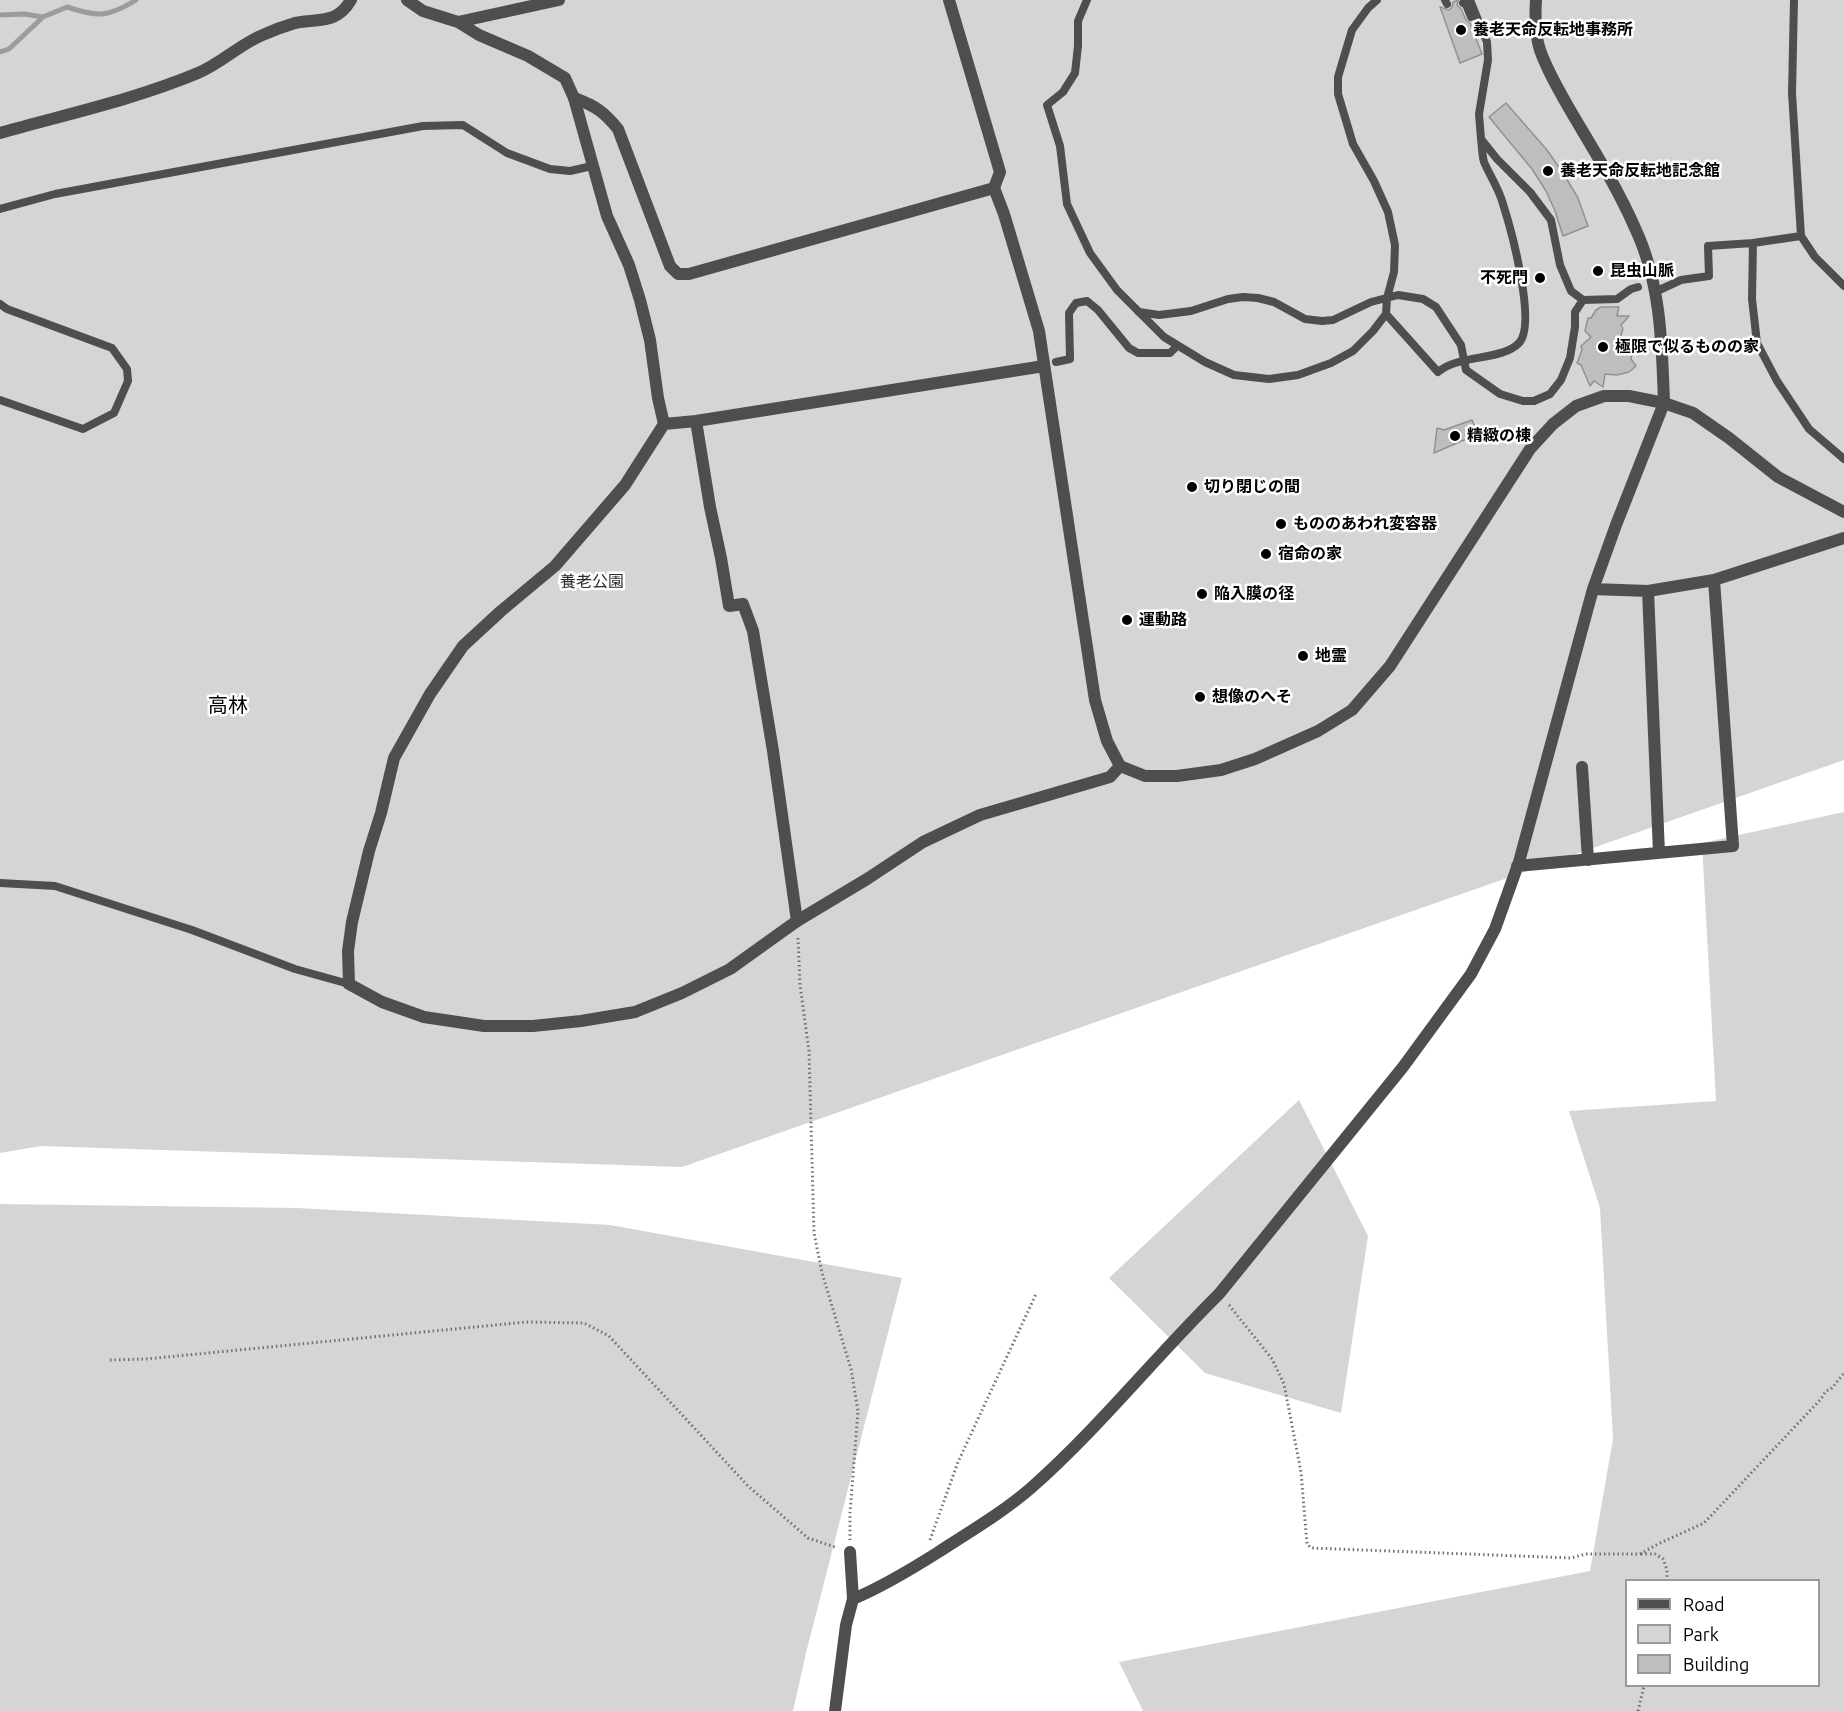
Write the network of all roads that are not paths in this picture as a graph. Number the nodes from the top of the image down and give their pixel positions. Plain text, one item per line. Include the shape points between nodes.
1 (351, 0) edge
2 (407, 0) edge
3 (559, 0) edge
4 (949, 0) edge
5 (1087, 0) edge
6 (1377, 0) edge
7 (1536, 0) edge
8 (1794, 0) edge
9 (1466, 2) edge
10 (458, 22) junction
11 (574, 98) junction
12 (0, 133) edge
13 (1481, 139) junction
14 (592, 166) junction
15 (994, 188) junction
16 (0, 209) edge
17 (1802, 236) junction
18 (1753, 243) junction
19 (1844, 286) edge
20 (1638, 287) dead end
21 (1655, 292) junction
22 (1387, 298) junction
23 (1583, 300) junction
24 (0, 304) edge
25 (1139, 312) junction
26 (1386, 314) junction
27 (1177, 346) junction
28 (1464, 360) junction
29 (1050, 364) junction
30 (0, 400) edge
31 (1664, 404) junction
32 (696, 421) junction
33 (664, 424) junction
34 (1844, 459) edge
35 (1844, 512) edge
36 (1844, 538) edge
37 (1714, 580) junction
38 (1593, 589) junction
39 (1648, 591) junction
40 (1120, 766) junction
41 (1582, 767) dead end
42 (1659, 853) junction
43 (1588, 860) junction
44 (1517, 866) junction
45 (0, 883) edge
46 (797, 921) junction
47 (349, 984) junction
48 (850, 1552) road end
49 (853, 1599) junction
50 (835, 1711) edge

1 - 12 street via 336,17 296,23 262,35 201,72 147,93
2 - 10 street via 423,11
3 - 10 street
4 - 15 street via 1000,172
5 - 25 lane via 1078,21 1075,73 1064,92 1047,105 1060,146 1067,204 1090,253
6 - 22 lane via 1352,30 1338,77 1338,94 1353,144 1388,212 1395,245 1394,272
7 - 21 street via 1539,48 1550,75 1636,229
8 - 17 lane via 1792,93
9 - 13 lane via 1488,42 1479,114
10 - 11 street via 565,78
11 - 14 street
11 - 15 street via 592,104 618,129 670,266 678,274
13 - 23 lane via 1551,220 1570,291
13 - 28 lane via 1483,159 1503,201 1526,310 1524,336 1518,344 1507,351
14 - 16 lane via 550,170 507,153 463,125 423,126 55,194
14 - 33 street via 640,300
15 - 29 street
17 - 18 lane
17 - 19 lane via 1815,257
18 - 21 lane via 1708,246 1708,276 1681,280
18 - 34 lane via 1752,299 1757,343 1776,381 1809,429
20 - 23 lane via 1617,298
21 - 31 street
22 - 25 lane via 1322,321 1305,319 1274,302 1244,297 1228,298 1191,311 1159,315
22 - 26 lane
22 - 28 lane via 1398,295 1423,299 1436,307 1461,345
23 - 28 lane via 1575,312 1570,358 1550,394 1534,401 1500,394 1466,370
24 - 30 lane via 112,348 127,369 128,381 114,413 83,429
25 - 27 lane
26 - 27 lane via 1353,351 1298,375 1269,379 1234,375
26 - 28 lane via 1438,372
27 - 29 lane via 1170,352 1138,353 1087,301 1076,303 1069,313 1070,359
29 - 32 street
29 - 40 street via 1095,700 1107,741
31 - 35 street via 1693,413 1778,477
31 - 38 street
31 - 40 street via 1629,396 1604,396 1576,406 1552,424 1530,449 1390,666 1352,710 1318,731 1221,770 1145,777
32 - 33 street
32 - 46 street via 729,606 743,604 753,632
33 - 47 street via 625,485 555,566 463,646 430,694 394,758 352,922
36 - 37 street
37 - 39 street
37 - 42 street via 1732,846
38 - 39 street
38 - 44 street
39 - 42 street
40 - 46 street via 1110,777 980,815 923,842
41 - 43 street
42 - 43 street
43 - 44 street
44 - 49 street via 1495,929 1471,974 1403,1066 1219,1294 1077,1445 1030,1488 998,1514 922,1562
45 - 47 lane via 55,886
46 - 47 street via 730,969 682,993 635,1012 580,1021 484,1026 424,1017 382,1002
48 - 49 street
49 - 50 street

